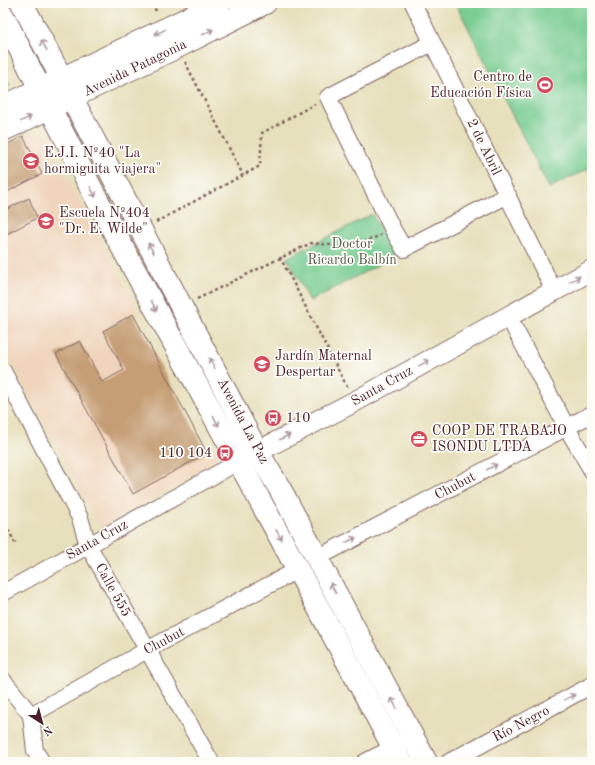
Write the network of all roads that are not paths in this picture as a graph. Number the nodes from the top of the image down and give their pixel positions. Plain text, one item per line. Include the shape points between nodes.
1 (220, 3) edge
2 (265, 3) edge
3 (413, 3) edge
4 (24, 8) edge
5 (4, 21) edge
6 (432, 43) junction
7 (68, 88) junction
8 (44, 98) junction
9 (3, 107) edge
10 (3, 130) edge
11 (508, 195) junction
12 (592, 270) edge
13 (554, 291) junction
14 (508, 316) junction
15 (3, 371) edge
16 (592, 414) edge
17 (567, 428) junction
18 (257, 451) junction
19 (238, 462) junction
20 (592, 471) edge
21 (88, 545) junction
22 (317, 558) junction
23 (298, 569) junction
24 (3, 593) edge
25 (147, 650) junction
26 (3, 680) edge
27 (592, 685) edge
28 (31, 715) junction
29 (412, 737) junction
30 (398, 755) edge
31 (42, 762) edge
32 (211, 762) edge
33 (365, 762) edge
34 (426, 762) edge
35 (449, 762) edge

1 -> 7 main road, Avenida Patagonia
7 -> 2 main road, Avenida Patagonia via 177,47
3 - 6 street, 2 de Abril
4 - 5 street
7 -> 4 main road, Avenida La Paz
5 - 8 main road, Avenida La Paz
6 - 11 street, 2 de Abril
6 - 11 street via 328,97 393,230 404,250
7 - 8 main road, Avenida Patagonia
18 -> 7 main road, Avenida La Paz
8 - 9 main road, Avenida Patagonia
10 -> 8 main road, Avenida Patagonia
8 -> 19 main road, Avenida La Paz
11 - 13 street, 2 de Abril
13 -> 12 street, Santa Cruz
13 - 14 street, Santa Cruz
14 - 17 street
18 -> 14 street, Santa Cruz via 354,402
15 - 21 street, Calle 555 via 80,518
16 - 17 street, Chubut
17 - 20 street
22 -> 17 street, Chubut
18 - 19 street, Santa Cruz
18 - 22 main road, Avenida La Paz
19 - 21 street, Santa Cruz
19 -> 23 main road, Avenida La Paz
21 - 24 street, Santa Cruz
21 - 25 street, Calle 555
29 -> 22 main road, Avenida La Paz
23 - 25 street, Chubut
23 - 30 main road, Avenida La Paz
25 - 28 street, Chubut
25 - 32 street, Calle 555
26 - 28 street
35 -> 27 street, Río Negro
28 - 31 street via 35,751
29 - 30 street
29 - 34 main road, Avenida La Paz
30 - 33 street

